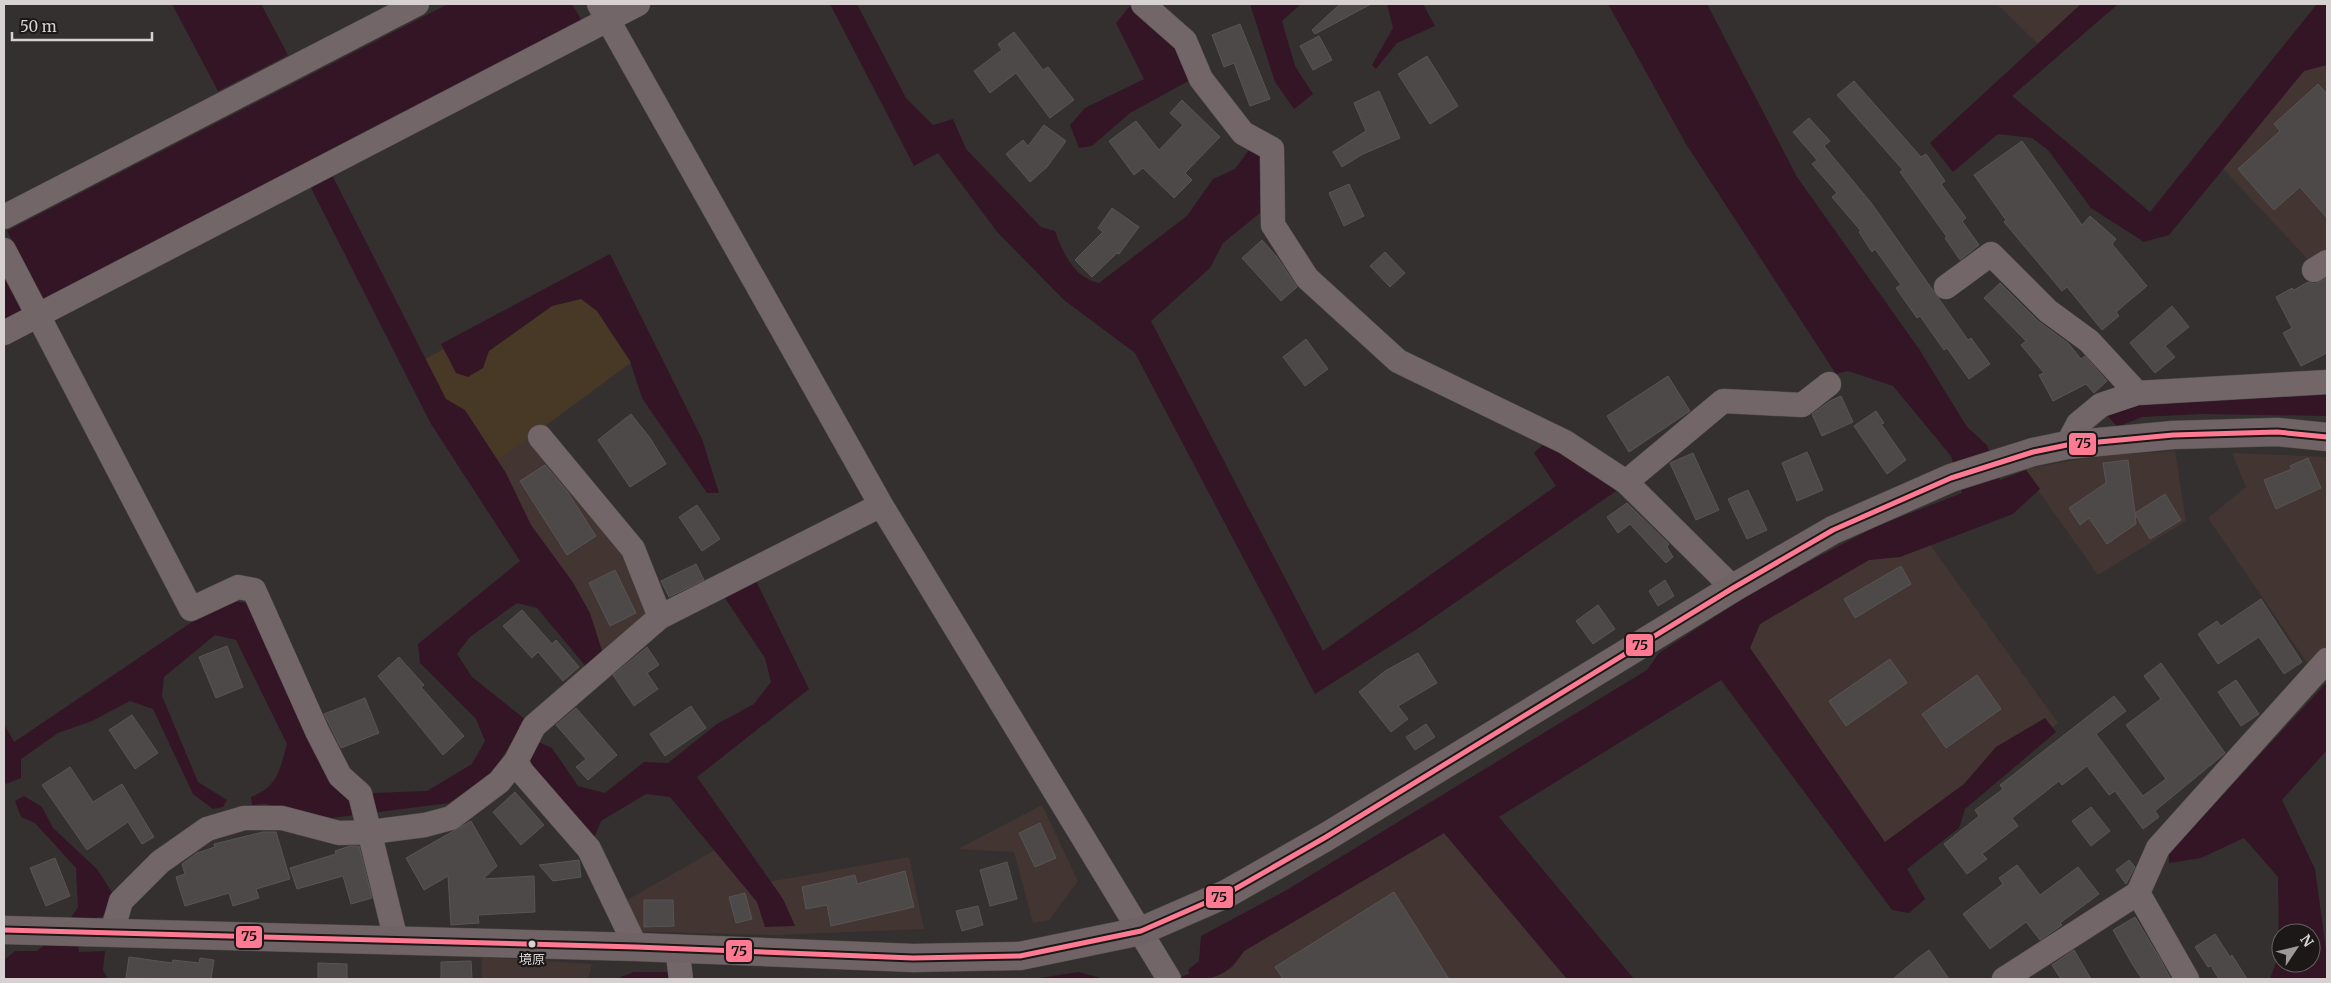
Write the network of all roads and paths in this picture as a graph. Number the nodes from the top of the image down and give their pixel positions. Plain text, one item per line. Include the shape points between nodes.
1 (417, 4) edge
2 (638, 4) edge
3 (1143, 4) edge
4 (603, 11) edge
5 (4, 217) edge
6 (4, 250) edge
7 (1946, 287) dead end
8 (38, 316) junction
9 (4, 333) edge
10 (2327, 382) edge
11 (1828, 384) dead end
12 (2137, 393) junction
13 (540, 437) dead end
14 (2327, 437) edge
15 (2066, 445) junction
16 (1626, 482) junction
17 (881, 505) junction
18 (1733, 588) junction
19 (660, 617) junction
20 (2327, 660) edge
21 (516, 761) junction
22 (366, 814) junction
23 (2138, 893) junction
24 (4, 930) edge
25 (1141, 931) junction
26 (100, 932) junction
27 (396, 940) junction
28 (636, 947) junction
29 (680, 967) edge
30 (1166, 974) edge
31 (2004, 979) edge
32 (2187, 979) edge

1 - 5 street
2 - 4 street
3 - 16 street via 1185,41 1201,79 1243,134 1272,149 1273,225 1307,278 1398,361 1565,442
4 - 8 street
4 - 17 street
6 - 8 street
7 - 12 street via 1991,254 2048,311 2089,341
8 - 9 street
8 - 22 street via 191,609 238,586 254,590 317,731 340,776
10 - 12 street
11 - 16 street via 1802,405 1723,400
12 - 15 street via 2102,405 2078,424
13 - 19 street via 634,548
14 - 15 highway via 2277,432 2192,434
15 - 18 highway via 2001,461 1951,478 1833,530
16 - 18 street
17 - 19 street
17 - 25 street
18 - 25 highway via 1301,851 1228,893
19 - 21 street via 534,726
20 - 23 street via 2158,848
21 - 22 street via 499,782 451,818 425,825
21 - 28 street via 588,849
22 - 26 street via 339,833 282,818 244,818 207,829 160,862 121,902
22 - 27 street
23 - 31 street
23 - 32 street
24 - 26 highway
25 - 29 highway via 1020,956
25 - 30 street
26 - 27 highway
27 - 28 highway
28 - 29 highway

